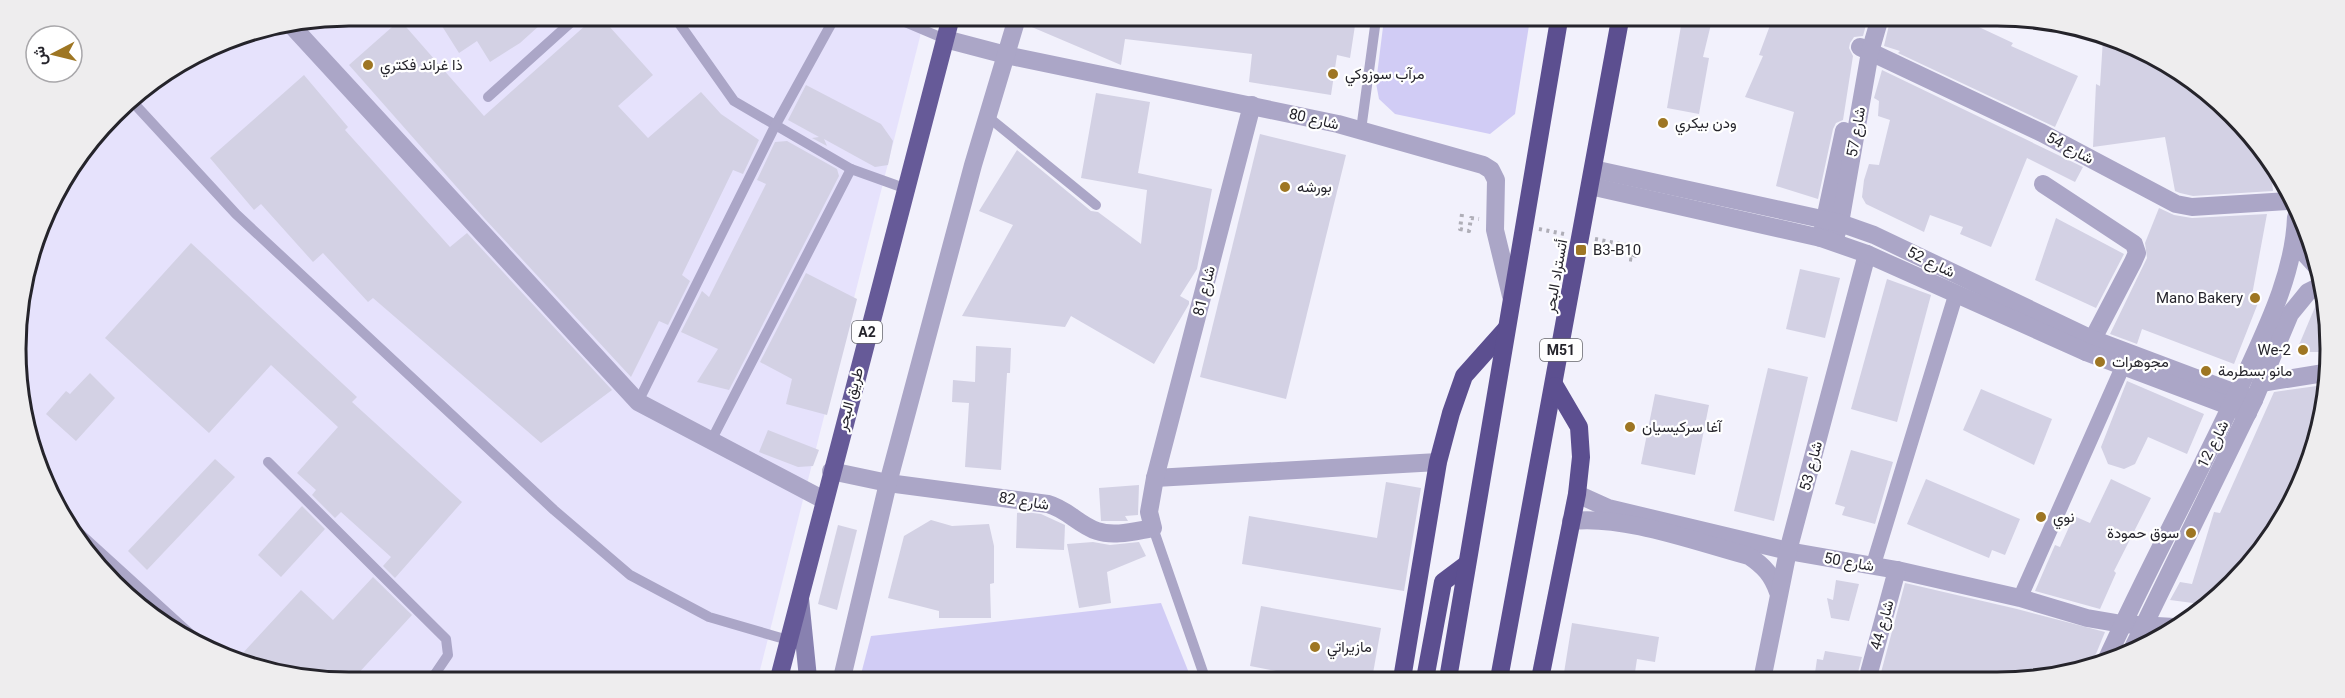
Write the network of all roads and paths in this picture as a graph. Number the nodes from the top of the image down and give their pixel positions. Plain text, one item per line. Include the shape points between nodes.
1 (567, 26) edge
2 (681, 26) edge
3 (830, 26) edge
4 (914, 26) edge
5 (949, 26) edge
6 (1015, 26) edge
7 (1375, 26) edge
8 (1558, 26) edge
9 (1619, 26) edge
10 (1868, 26) edge
11 (1877, 26) edge
12 (296, 30) edge
13 (945, 39) junction
14 (1865, 49) junction
15 (1006, 55) junction
16 (488, 97) dead end
17 (1252, 105) junction
18 (136, 106) edge
19 (987, 116) junction
20 (775, 126) junction
21 (1362, 130) junction
22 (851, 169) junction
23 (1591, 178) junction
24 (2043, 184) dead end
25 (904, 188) junction
26 (2284, 201) edge
27 (1096, 205) dead end
28 (1462, 214) dead end
29 (1483, 220) dead end
30 (1834, 221) junction
31 (2296, 227) edge
32 (1530, 228) dead end
33 (1565, 234) dead end
34 (1589, 238) dead end
35 (1827, 241) junction
36 (2295, 243) junction
37 (1636, 246) dead end
38 (2305, 253) edge
39 (1867, 254) junction
40 (2314, 289) edge
41 (1956, 294) junction
42 (1511, 296) junction
43 (1506, 328) junction
44 (2089, 345) junction
45 (2123, 366) junction
46 (2319, 375) edge
47 (1555, 386) junction
48 (2246, 399) junction
49 (638, 402) junction
50 (712, 439) junction
51 (268, 462) dead end
52 (1438, 462) junction
53 (831, 471) junction
54 (1155, 478) junction
55 (888, 483) junction
56 (1577, 494) junction
57 (824, 500) junction
58 (1571, 521) junction
59 (1153, 528) junction
60 (1699, 536) junction
61 (89, 542) edge
62 (1788, 551) junction
63 (1467, 564) junction
64 (1873, 566) junction
65 (1897, 570) junction
66 (1778, 592) junction
67 (799, 594) junction
68 (2020, 598) junction
69 (2122, 624) junction
70 (180, 625) edge
71 (2144, 626) junction
72 (2162, 627) edge
73 (2137, 640) edge
74 (788, 644) junction
75 (2110, 651) edge
76 (436, 672) edge
77 (781, 672) edge
78 (807, 672) edge
79 (843, 672) edge
80 (1203, 672) edge
81 (1403, 672) edge
82 (1426, 672) edge
83 (1449, 672) edge
84 (1500, 672) edge
85 (1541, 672) edge
86 (1763, 672) edge
87 (1869, 672) edge

1 - 16 lane
2 - 20 lane via 734,100
3 - 20 lane
4 - 13 lane
5 - 13 highway, طريق البحر / A2
6 - 15 street
7 - 21 lane
8 - 42 highway
9 - 23 highway, أتستراد البحر / M51
10 - 14 street, شارع 57
11 - 14 street, شارع 57
12 - 49 street
13 - 15 street, شارع 80
13 - 25 highway, طريق البحر / A2
14 - 26 street, شارع 54 via 2042,133 2176,204 2192,207
14 - 30 street, شارع 57
15 - 17 street, شارع 80
15 - 19 street
17 - 21 street, شارع 80
17 - 54 street, شارع 81
18 - 74 lane via 236,214 554,510 630,575 709,617
19 - 27 lane
19 - 55 street
20 - 22 lane
20 - 49 lane
21 - 42 street, شارع 80 via 1475,161 1491,170 1496,180 1497,245
22 - 25 lane
22 - 50 lane
23 - 30 street, شارع 52
23 - 35 street, شارع 52
23 - 47 highway, أتستراد البحر / M51
24 - 44 street via 2134,243 2137,253
25 - 53 highway, طريق البحر / A2
28 - 29 path via 1460,229 1469,231 1471,218
30 - 35 street, شارع 57
30 - 44 street, شارع 52 via 1874,235
31 - 36 street, شارع 12
32 - 33 path
34 - 37 path
35 - 39 street, شارع 52
36 - 38 street
36 - 48 street, شارع 12
39 - 41 street, شارع 52
39 - 62 street, شارع 53
40 - 48 street, شارع 12 via 2290,314
41 - 44 street, شارع 52
41 - 64 street
42 - 43 highway
43 - 52 highway via 1464,376
43 - 63 highway
44 - 45 street, شارع 52
44 - 48 street, شارع 52
45 - 48 street, شارع 52
45 - 68 street
46 - 48 street
47 - 56 highway via 1579,427 1582,445
47 - 84 highway, أتستراد البحر / M51
48 - 69 street, شارع 12
48 - 71 street, شارع 12
49 - 50 street
50 - 57 street
51 - 76 lane via 446,639 448,655
52 - 54 street
52 - 81 highway
53 - 55 street, شارع 82
53 - 57 highway, طريق البحر / A2
54 - 59 street, شارع 81 via 1149,512
55 - 59 street, شارع 82 via 1048,504 1095,531 1109,534
55 - 79 street
56 - 58 highway
56 - 60 street, شارع 50 via 1608,508
57 - 67 highway, طريق البحر / A2
58 - 60 street via 1605,520
58 - 85 highway
59 - 80 lane
60 - 62 street, شارع 50
60 - 66 street via 1762,565
61 - 70 lane
62 - 64 street, شارع 50
62 - 66 street, شارع 53
63 - 82 highway via 1443,582
63 - 83 highway
64 - 65 street, شارع 50
65 - 68 street, شارع 50
65 - 87 street, شارع 44
66 - 86 street, شارع 53
67 - 74 highway, طريق البحر / A2
67 - 78 main road
68 - 69 street, شارع 50 via 2077,616
69 - 71 street, شارع 50
69 - 75 street, شارع 12
71 - 72 street, شارع 50
71 - 73 street, شارع 12
74 - 77 highway, طريق البحر / A2

